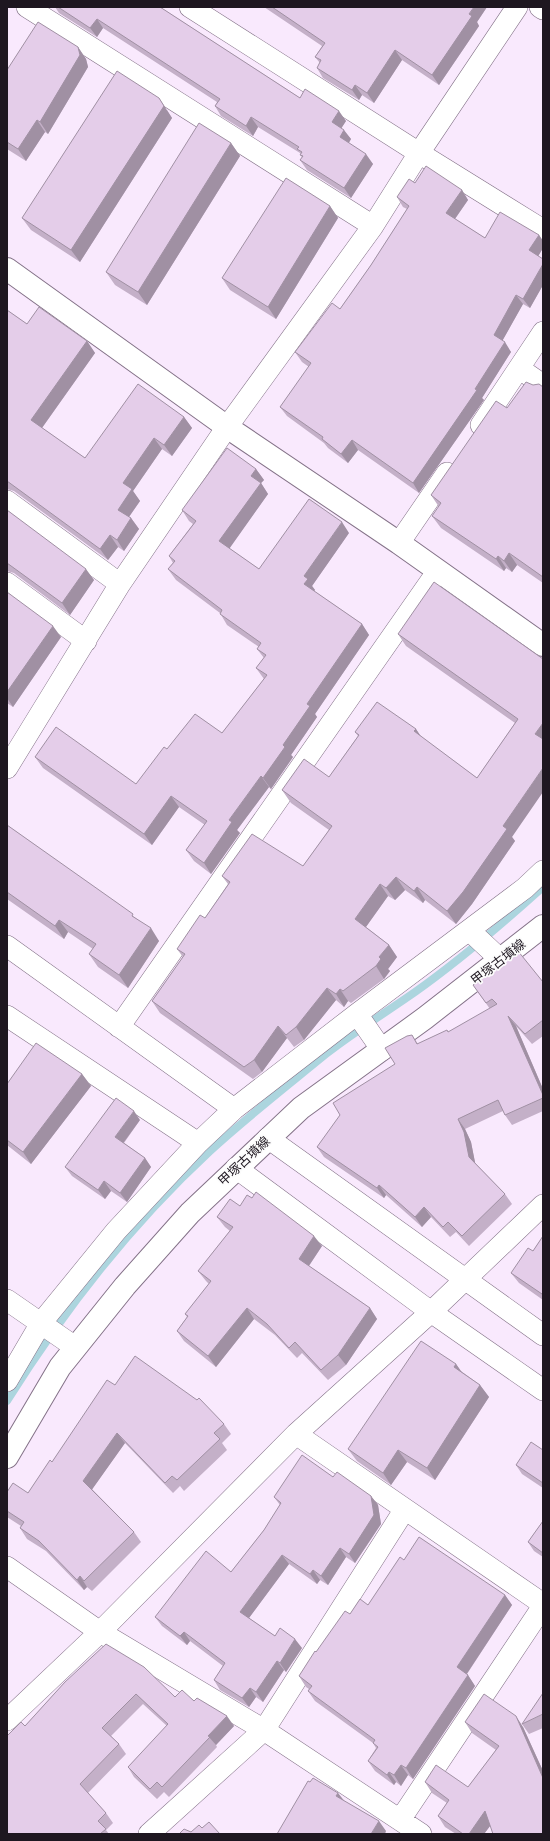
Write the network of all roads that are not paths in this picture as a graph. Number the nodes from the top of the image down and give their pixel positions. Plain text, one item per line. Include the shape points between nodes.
1 (27, 7) edge
2 (190, 7) edge
3 (518, 7) edge
4 (419, 153) junction
5 (374, 226) junction
6 (543, 230) edge
7 (7, 269) edge
8 (543, 332) edge
9 (520, 369) junction
10 (543, 385) edge
11 (226, 427) junction
12 (470, 440) edge
13 (457, 459) edge
14 (7, 501) edge
15 (399, 544) junction
16 (437, 572) junction
17 (7, 583) edge
18 (120, 584) junction
19 (86, 640) junction
20 (543, 644) edge
21 (14, 740) edge
22 (7, 768) edge
23 (543, 870) edge
24 (543, 926) edge
25 (470, 931) junction
26 (7, 946) edge
27 (501, 960) junction
28 (357, 1014) junction
29 (7, 1016) edge
30 (119, 1028) junction
31 (382, 1050) junction
32 (234, 1109) junction
33 (268, 1138) junction
34 (198, 1143) junction
35 (236, 1168) junction
36 (543, 1205) edge
37 (465, 1279) junction
38 (7, 1300) edge
39 (431, 1312) junction
40 (57, 1335) junction
41 (543, 1335) edge
42 (7, 1381) edge
43 (543, 1390) edge
44 (296, 1434) junction
45 (8, 1455) edge
46 (405, 1509) junction
47 (7, 1567) edge
48 (543, 1605) edge
49 (100, 1632) junction
50 (7, 1720) edge
51 (264, 1730) junction
52 (400, 1820) junction
53 (149, 1834) edge
54 (421, 1834) edge

1 - 5 street
2 - 4 street
3 - 4 street
4 - 5 street
4 - 6 street
5 - 11 street
7 - 11 main road
8 - 9 street
9 - 10 street
9 - 12 street
11 - 15 main road
11 - 18 street
13 - 15 street
14 - 18 street
15 - 16 main road
16 - 20 main road
16 - 30 street
17 - 19 street
18 - 19 street
19 - 21 street
21 - 22 street
23 - 25 street via 525,888
24 - 27 main road, 甲塚古墳線
25 - 27 street
25 - 28 street
26 - 30 street
27 - 31 main road, 甲塚古墳線
28 - 31 street
28 - 32 street
29 - 34 street
30 - 32 street
31 - 33 main road, 甲塚古墳線 via 301,1108
32 - 34 street
33 - 35 main road, 甲塚古墳線
33 - 37 street
34 - 40 street via 116,1231
35 - 39 street
35 - 40 main road, 甲塚古墳線 via 190,1213 125,1286
36 - 37 street
37 - 39 street
37 - 41 street
38 - 40 street
39 - 43 street
39 - 44 street
40 - 42 street
40 - 45 main road, 甲塚古墳線 via 60,1367
44 - 46 street
44 - 49 street
46 - 48 street
46 - 51 street
47 - 49 street
48 - 52 street
49 - 50 street
49 - 51 street
51 - 52 street
51 - 53 street
52 - 54 street

